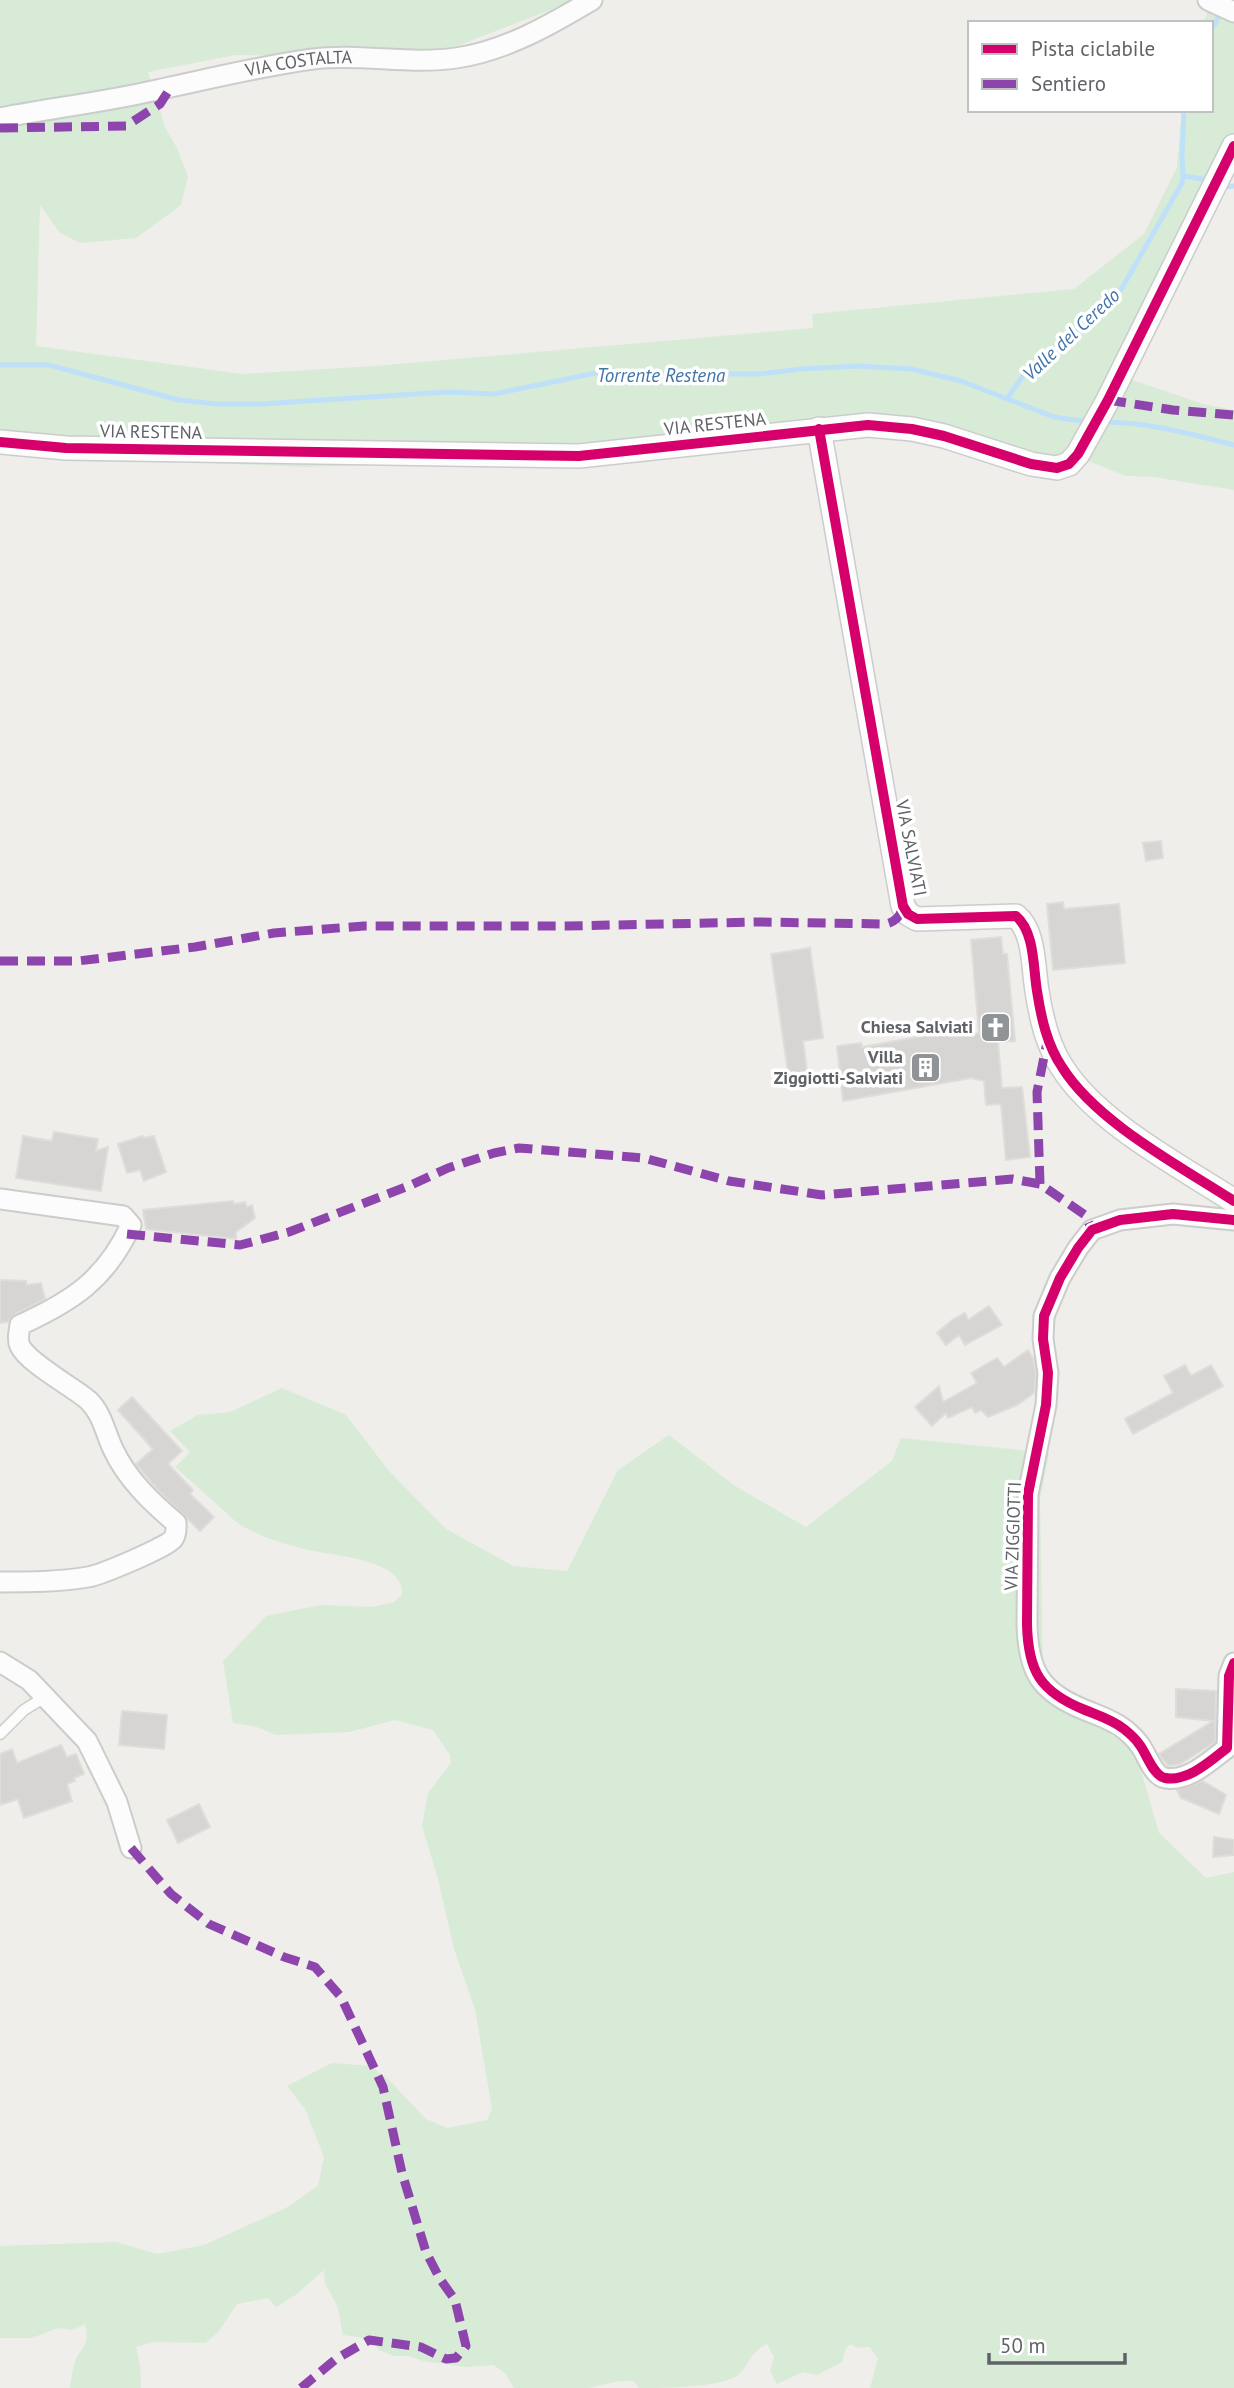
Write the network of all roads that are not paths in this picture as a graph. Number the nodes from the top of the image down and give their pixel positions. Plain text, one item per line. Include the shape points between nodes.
1 (592, 0) edge
2 (1209, 1) edge
3 (1232, 11) edge
4 (0, 118) edge
5 (1234, 146) edge
6 (819, 429) junction
7 (0, 442) edge
8 (0, 1199) edge
9 (1234, 1201) edge
10 (1234, 1220) edge
11 (0, 1582) edge
12 (0, 1662) edge
13 (1234, 1663) edge
14 (45, 1697) junction
15 (0, 1734) edge
16 (131, 1848) dead end

1 - 4 street, VIA COSTALTA via 544,28 457,58 316,59
2 - 3 street
5 - 6 street, VIA RESTENA via 1108,400 1069,464 1057,468 1031,464 912,429 867,425
6 - 7 street, VIA RESTENA via 579,456 66,448
6 - 9 street, VIA SALVIATI via 903,906 917,919 1016,916 1024,922 1048,1038 1061,1067 1123,1130
8 - 11 street via 123,1216 131,1225 120,1247 85,1289 20,1325 18,1334 28,1356 90,1402 127,1474 176,1523 173,1540 92,1577
10 - 13 street, VIA ZIGGIOTTI via 1173,1214 1120,1220 1092,1230 1060,1278 1045,1316 1046,1405 1028,1494 1027,1623 1038,1678 1065,1702 1121,1726 1166,1778 1185,1775 1227,1748 1229,1676
12 - 14 street
14 - 15 lane
14 - 16 street via 87,1741 117,1802

